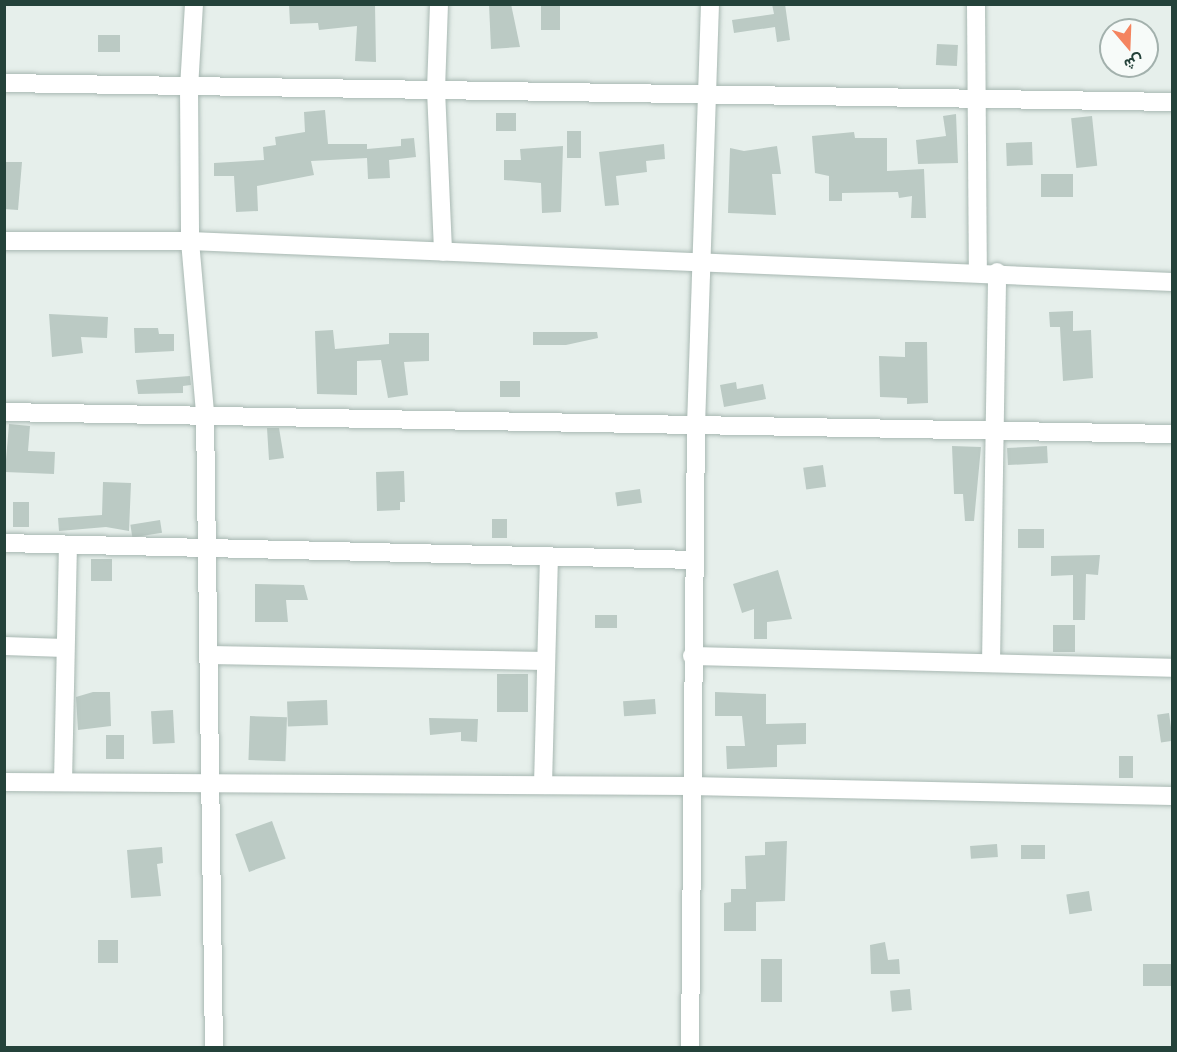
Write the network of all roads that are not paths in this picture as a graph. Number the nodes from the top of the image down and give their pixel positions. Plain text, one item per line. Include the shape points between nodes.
1 (194, 4) edge
2 (439, 4) edge
3 (710, 4) edge
4 (976, 4) edge
5 (4, 83) edge
6 (189, 87) junction
7 (436, 90) junction
8 (709, 92) junction
9 (976, 98) junction
10 (1173, 102) edge
11 (190, 241) junction
12 (4, 242) edge
13 (443, 252) junction
14 (701, 263) junction
15 (978, 271) junction
16 (997, 272) junction
17 (1173, 282) edge
18 (4, 412) edge
19 (205, 414) junction
20 (696, 426) junction
21 (995, 431) junction
22 (1173, 434) edge
23 (4, 543) edge
24 (68, 544) junction
25 (207, 548) junction
26 (549, 557) junction
27 (694, 560) junction
28 (4, 646) edge
29 (65, 648) junction
30 (209, 655) junction
31 (692, 656) junction
32 (546, 661) junction
33 (991, 663) junction
34 (1173, 668) edge
35 (4, 782) edge
36 (63, 782) junction
37 (212, 783) junction
38 (543, 785) junction
39 (690, 786) junction
40 (1173, 796) edge
41 (214, 1047) edge
42 (690, 1047) edge

1 - 6 street
2 - 7 street
3 - 8 street
4 - 9 street
5 - 6 street
6 - 7 street
6 - 11 street
7 - 8 street
7 - 13 street
8 - 9 street
8 - 14 street
9 - 10 street
9 - 15 street
11 - 12 street
11 - 13 street
11 - 19 street
13 - 14 street
14 - 15 street
14 - 20 street
15 - 16 street
16 - 17 street
16 - 21 street
18 - 19 street
19 - 20 street
19 - 25 street
20 - 21 street
20 - 27 street
21 - 22 street
21 - 33 street
23 - 24 street
24 - 25 street
24 - 29 street
25 - 26 street
25 - 30 street
26 - 27 street
26 - 32 street
27 - 31 street
28 - 29 street
29 - 36 street
30 - 32 street
30 - 37 street
31 - 33 street
31 - 39 street
32 - 38 street
33 - 34 street
35 - 36 street
36 - 37 street
37 - 38 street
37 - 41 street
38 - 39 street
39 - 40 street
39 - 42 street

